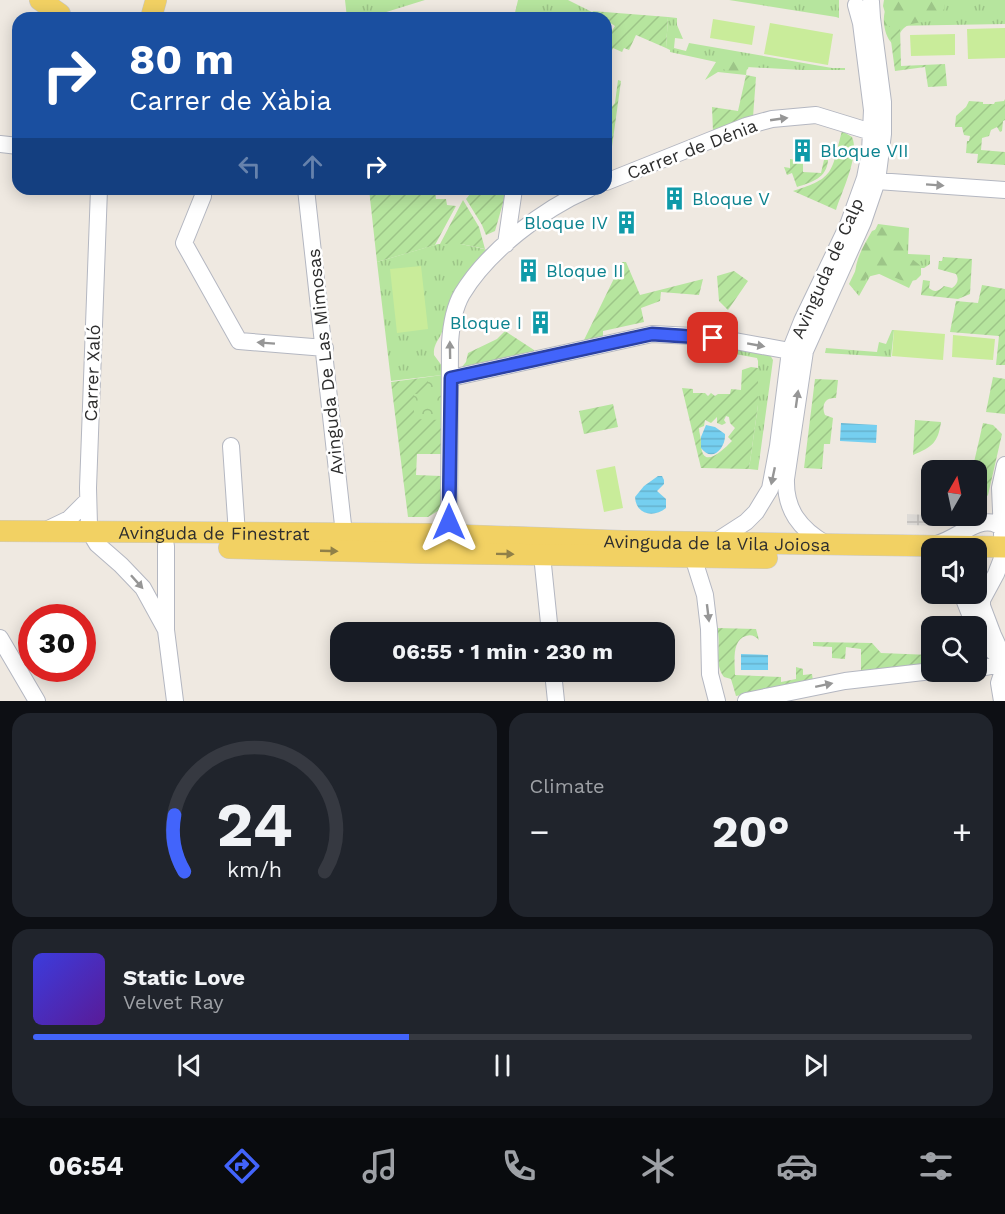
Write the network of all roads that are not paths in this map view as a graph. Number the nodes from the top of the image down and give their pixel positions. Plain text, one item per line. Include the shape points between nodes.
1 (40, 0) edge
2 (863, 2) edge
3 (60, 11) edge
4 (877, 134) junction
5 (612, 180) edge
6 (877, 181) junction
7 (1005, 190) edge
8 (99, 195) edge
9 (203, 195) edge
10 (307, 195) edge
11 (513, 195) edge
12 (576, 195) edge
13 (506, 244) junction
14 (324, 348) junction
15 (790, 351) junction
16 (451, 378) junction
17 (231, 446) dead end
18 (1005, 465) edge
19 (1000, 488) junction
20 (987, 510) edge
21 (987, 522) edge
22 (90, 526) junction
23 (974, 526) edge
24 (0, 531) edge
25 (43, 531) junction
26 (146, 533) junction
27 (185, 533) junction
28 (237, 534) junction
29 (344, 534) junction
30 (953, 538) edge
31 (435, 541) junction
32 (0, 542) edge
33 (715, 542) junction
34 (827, 544) junction
35 (166, 546) junction
36 (541, 546) junction
37 (921, 554) edge
38 (921, 555) edge
39 (693, 557) junction
40 (1000, 558) edge
41 (549, 622) edge
42 (166, 630) junction
43 (0, 638) edge
44 (987, 647) edge
45 (1005, 663) edge
46 (987, 667) edge
47 (921, 672) edge
48 (555, 682) edge
49 (755, 700) edge
50 (37, 701) edge
51 (175, 701) edge
52 (556, 701) edge
53 (717, 701) edge
54 (1002, 701) edge

1 - 3 main road
2 - 4 street, Avinguda de Calp via 861,23
5 -> 4 street, Carrer de Dénia via 772,119 816,115
4 - 6 street, Avinguda de Calp
4 - 15 street, Avinguda de Calp via 857,202
6 -> 7 street, Avinguda de Calp
34 -> 6 street, Avinguda de Calp via 809,534 798,521 788,499 786,479 805,351 863,222
8 - 22 street, Carrer Xaló
14 -> 9 street via 239,341 184,243
10 - 14 street, Avinguda De Las Mimosas
11 - 13 street
12 - 13 street via 560,202
16 -> 13 street via 451,326 461,295
14 - 29 street, Avinguda De Las Mimosas
16 -> 15 street via 652,334 713,338
15 -> 33 street, Avinguda de Calp via 770,489 746,522
16 - 31 street
17 - 28 street
18 - 19 street
19 - 20 street
19 - 40 street
21 - 40 street via 991,522
22 - 25 main road, Avinguda de Finestrat
22 - 25 street via 69,519
22 - 26 main road, Avinguda de Finestrat
22 - 27 street via 105,521
22 - 32 main road, Avinguda de Finestrat
22 - 35 main road, Avinguda de Finestrat
22 -> 42 street via 143,588
23 - 30 street
24 - 25 main road, Avinguda de Finestrat
26 - 27 main road, Avinguda de Finestrat
26 - 35 street, Avinguda de Finestrat
27 - 28 main road, Avinguda de Finestrat
27 - 35 street, Avinguda de Finestrat via 169,540
28 - 29 main road, Avinguda de Finestrat
29 - 31 main road, Avinguda de Finestrat
35 -> 31 main road, Avinguda de Finestrat
31 -> 36 main road, Avinguda de la Vila Joiosa
31 - 36 main road, Avinguda de la Vila Joiosa
33 - 34 main road, Avinguda de la Vila Joiosa
33 - 36 main road, Avinguda de la Vila Joiosa
34 - 37 main road, Avinguda de la Vila Joiosa
35 - 42 street
36 - 39 main road, Avinguda de la Vila Joiosa
36 - 41 street
38 - 39 main road, Avinguda de la Vila Joiosa
39 -> 53 street via 705,595 710,674
40 - 45 street via 982,606
42 - 51 street
43 - 50 street
44 - 45 street
45 - 46 street
45 - 54 street via 999,682
49 -> 47 street via 845,681
48 - 52 street

